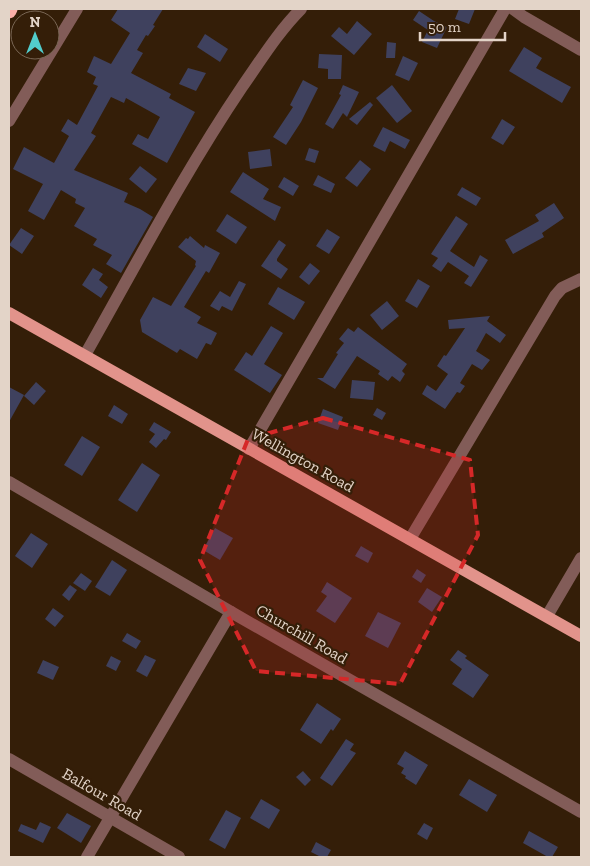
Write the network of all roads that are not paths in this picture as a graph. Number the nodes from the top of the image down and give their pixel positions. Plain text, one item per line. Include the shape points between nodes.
1 (77, 9) edge
2 (301, 9) edge
3 (505, 9) edge
4 (513, 9) edge
5 (581, 50) edge
6 (9, 120) edge
7 (581, 279) edge
8 (9, 313) edge
9 (85, 355) junction
10 (249, 449) junction
11 (9, 482) edge
12 (410, 539) junction
13 (581, 558) edge
14 (232, 612) junction
15 (547, 616) junction
16 (581, 636) edge
17 (9, 758) edge
18 (581, 812) edge
19 (110, 817) junction
20 (88, 857) edge
21 (179, 857) edge

1 - 6 street
2 - 9 street via 280,33 226,111
3 - 10 street
4 - 5 street
7 - 12 street via 562,288 555,296
8 - 9 main road, Wellington Road
9 - 10 main road, Wellington Road
10 - 12 main road, Wellington Road
11 - 14 street, Churchill Road
12 - 15 main road, Wellington Road
13 - 15 street
14 - 18 street, Churchill Road
14 - 19 street
15 - 16 main road, Wellington Road
17 - 19 street, Balfour Road
19 - 20 street
19 - 21 street, Balfour Road

